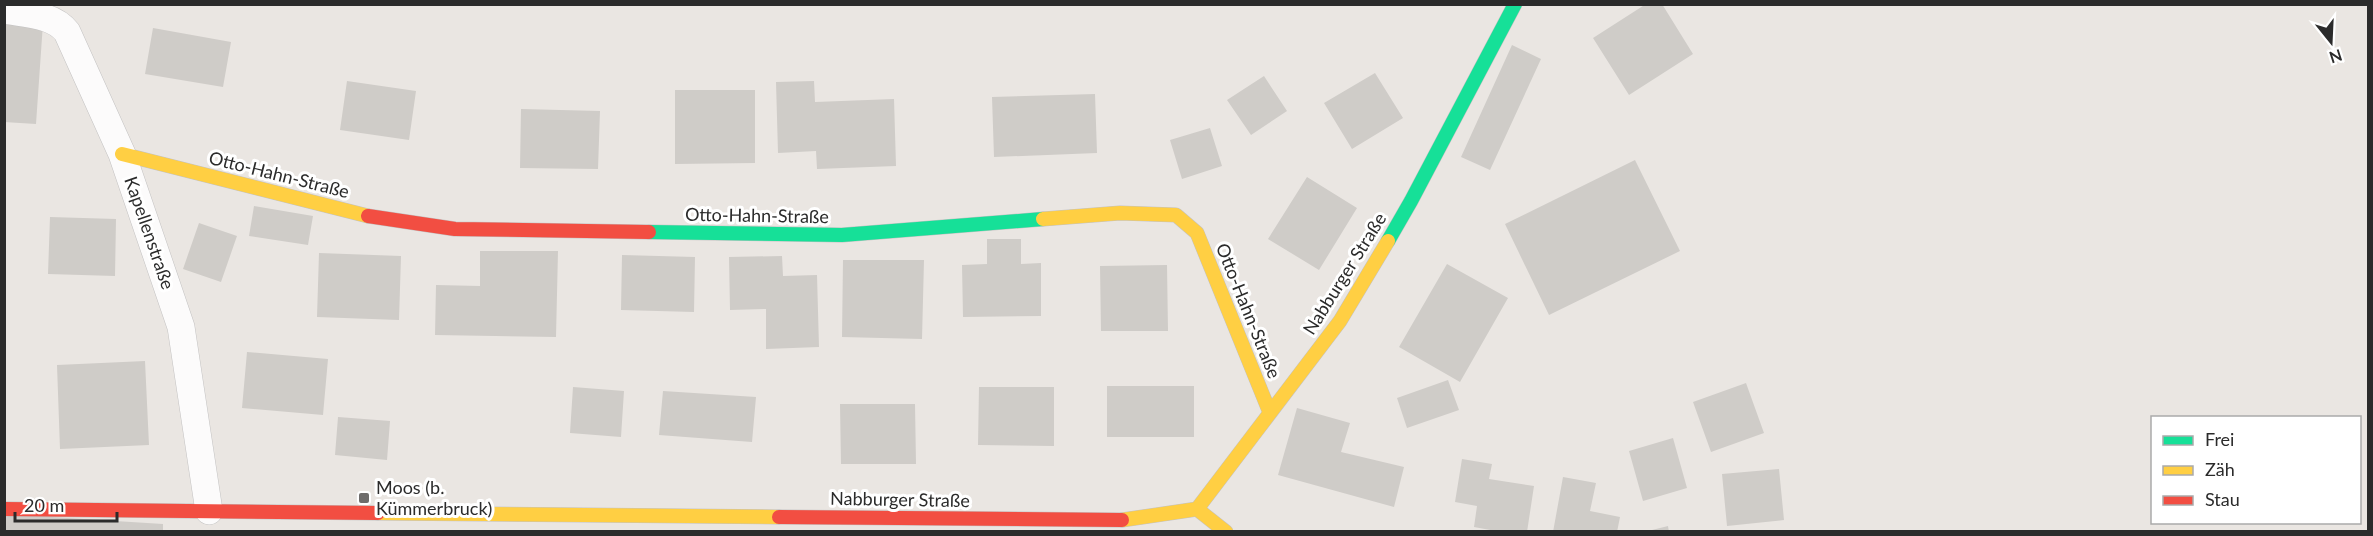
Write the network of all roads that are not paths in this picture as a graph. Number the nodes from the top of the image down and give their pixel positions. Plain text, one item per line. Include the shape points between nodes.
1 (1515, 4) edge
2 (4, 10) edge
3 (122, 154) junction
4 (1270, 413) junction
5 (4, 509) edge
6 (1197, 509) junction
7 (209, 511) junction
8 (1226, 531) edge

1 - 4 street, Nabburger Straße via 1411,201 1340,321
2 - 3 street, Kapellenstraße via 44,17 62,25
3 - 4 street, Otto-Hahn-Straße via 364,215 455,229 842,235 1120,213 1176,215 1197,233
3 - 7 street, Kapellenstraße via 181,327
4 - 6 street, Nabburger Straße
5 - 7 street, Nabburger Straße
6 - 7 street, Nabburger Straße via 1126,520
6 - 8 street

